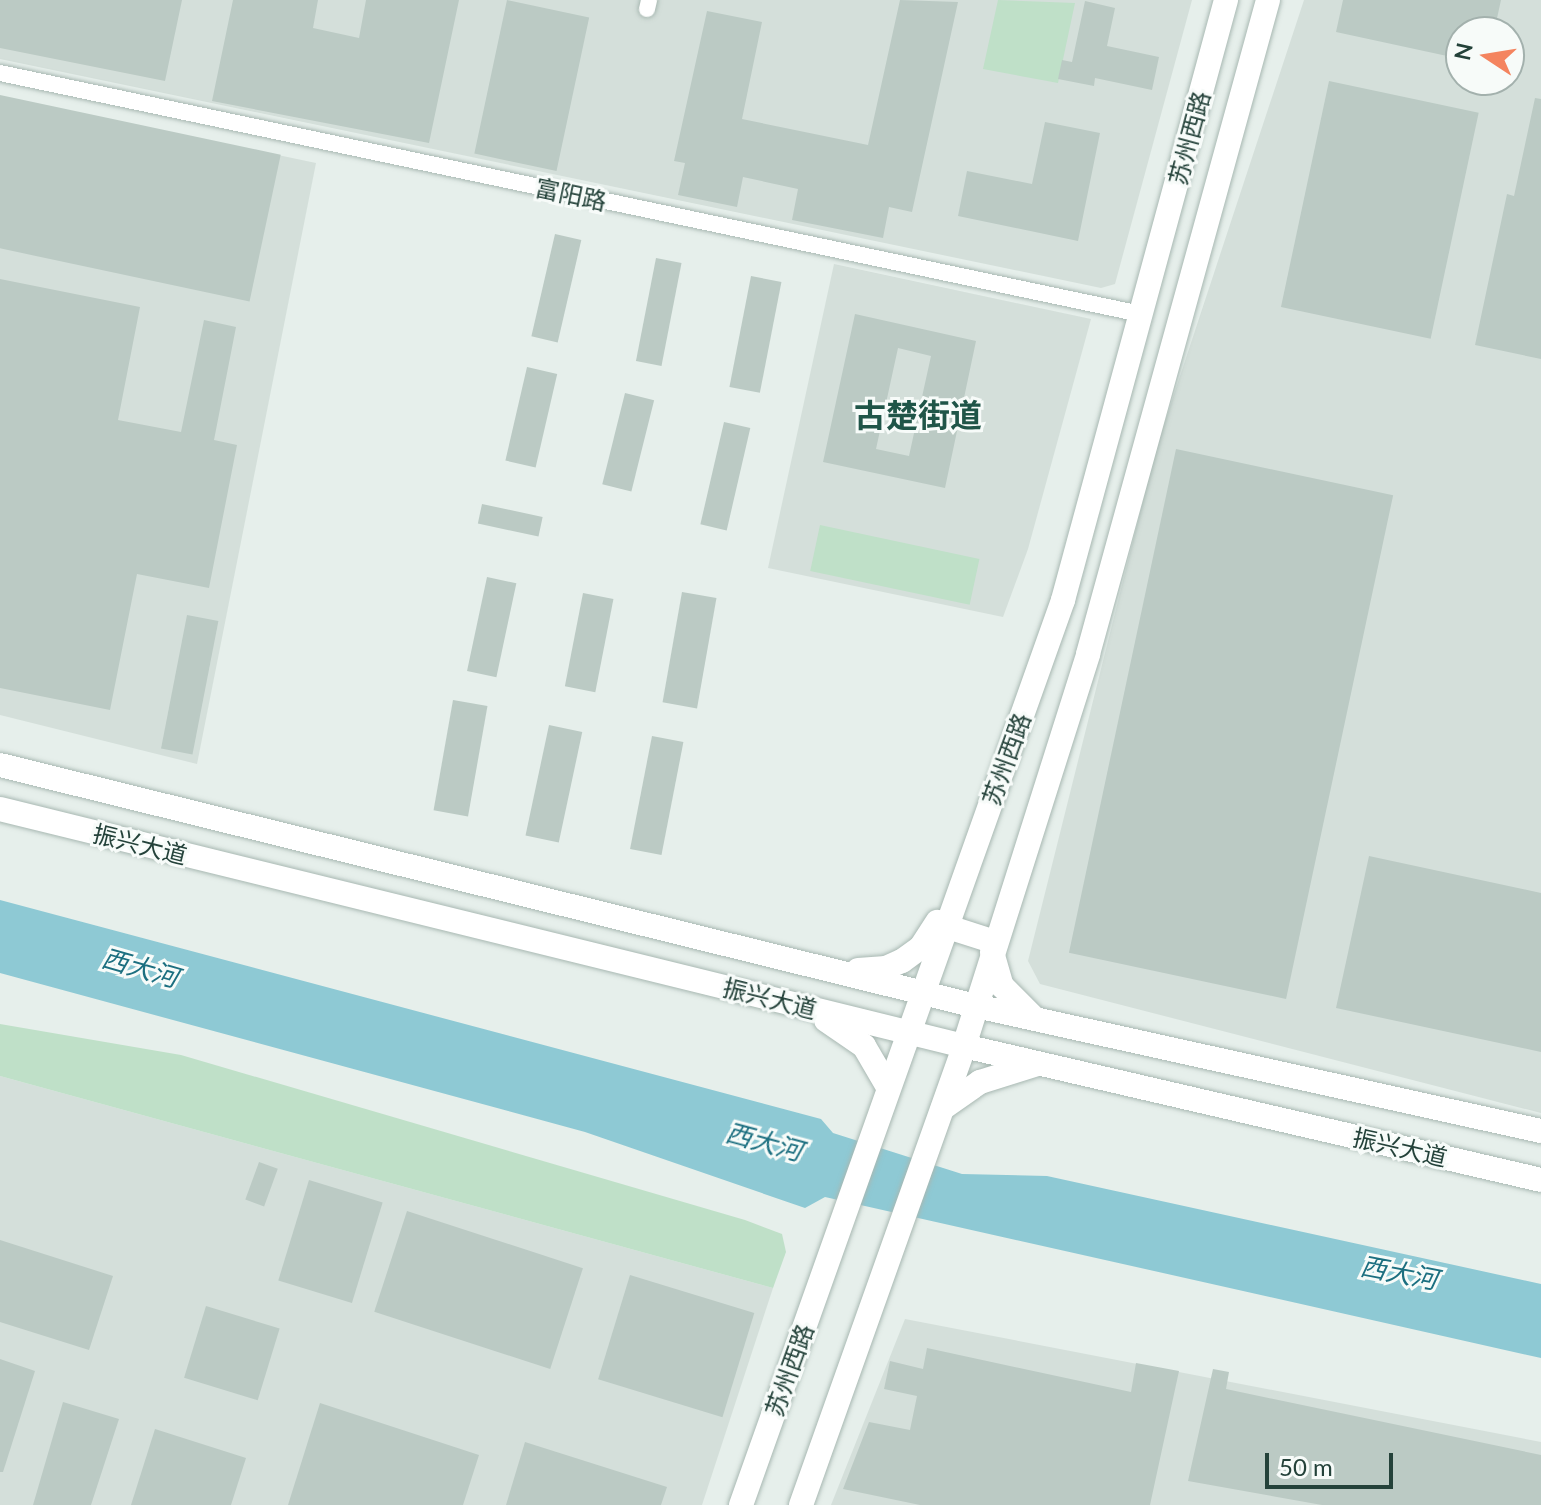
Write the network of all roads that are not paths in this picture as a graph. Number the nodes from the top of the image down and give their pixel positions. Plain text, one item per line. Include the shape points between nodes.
1 (1226, 0) edge
2 (1268, 0) edge
3 (0, 73) edge
4 (1141, 314) junction
5 (0, 765) edge
6 (0, 809) edge
7 (958, 890) junction
8 (945, 926) junction
9 (994, 947) junction
10 (818, 967) junction
11 (921, 992) junction
12 (787, 1002) junction
13 (976, 1006) junction
14 (1037, 1020) junction
15 (908, 1032) junction
16 (964, 1046) junction
17 (1039, 1063) junction
18 (885, 1096) junction
19 (940, 1117) junction
20 (1541, 1131) edge
21 (1541, 1180) edge
22 (741, 1505) edge
23 (801, 1505) edge

1 - 4 main road, 苏州西路
2 - 9 main road, 苏州西路 via 1088,654
3 - 4 street, 富阳路
4 - 7 main road, 苏州西路 via 1063,600
5 - 10 main road, 振兴大道
6 - 12 main road, 振兴大道
7 - 8 main road, 苏州西路
7 - 10 main road via 921,947 902,961 872,971
8 - 9 main road
8 - 11 main road, 苏州西路
9 - 13 main road, 苏州西路
9 - 14 main road via 1002,986
10 - 11 main road, 振兴大道
11 - 13 main road, 振兴大道
11 - 15 main road, 苏州西路
12 - 15 main road, 振兴大道
12 - 18 main road via 845,1029 877,1063
13 - 14 main road, 振兴大道
13 - 16 main road, 苏州西路
14 - 20 main road, 振兴大道
15 - 16 main road, 振兴大道
15 - 18 main road, 苏州西路
16 - 17 main road, 振兴大道
16 - 19 main road, 苏州西路
17 - 19 main road via 980,1082
17 - 21 main road, 振兴大道
18 - 22 main road, 苏州西路
19 - 23 main road, 苏州西路

